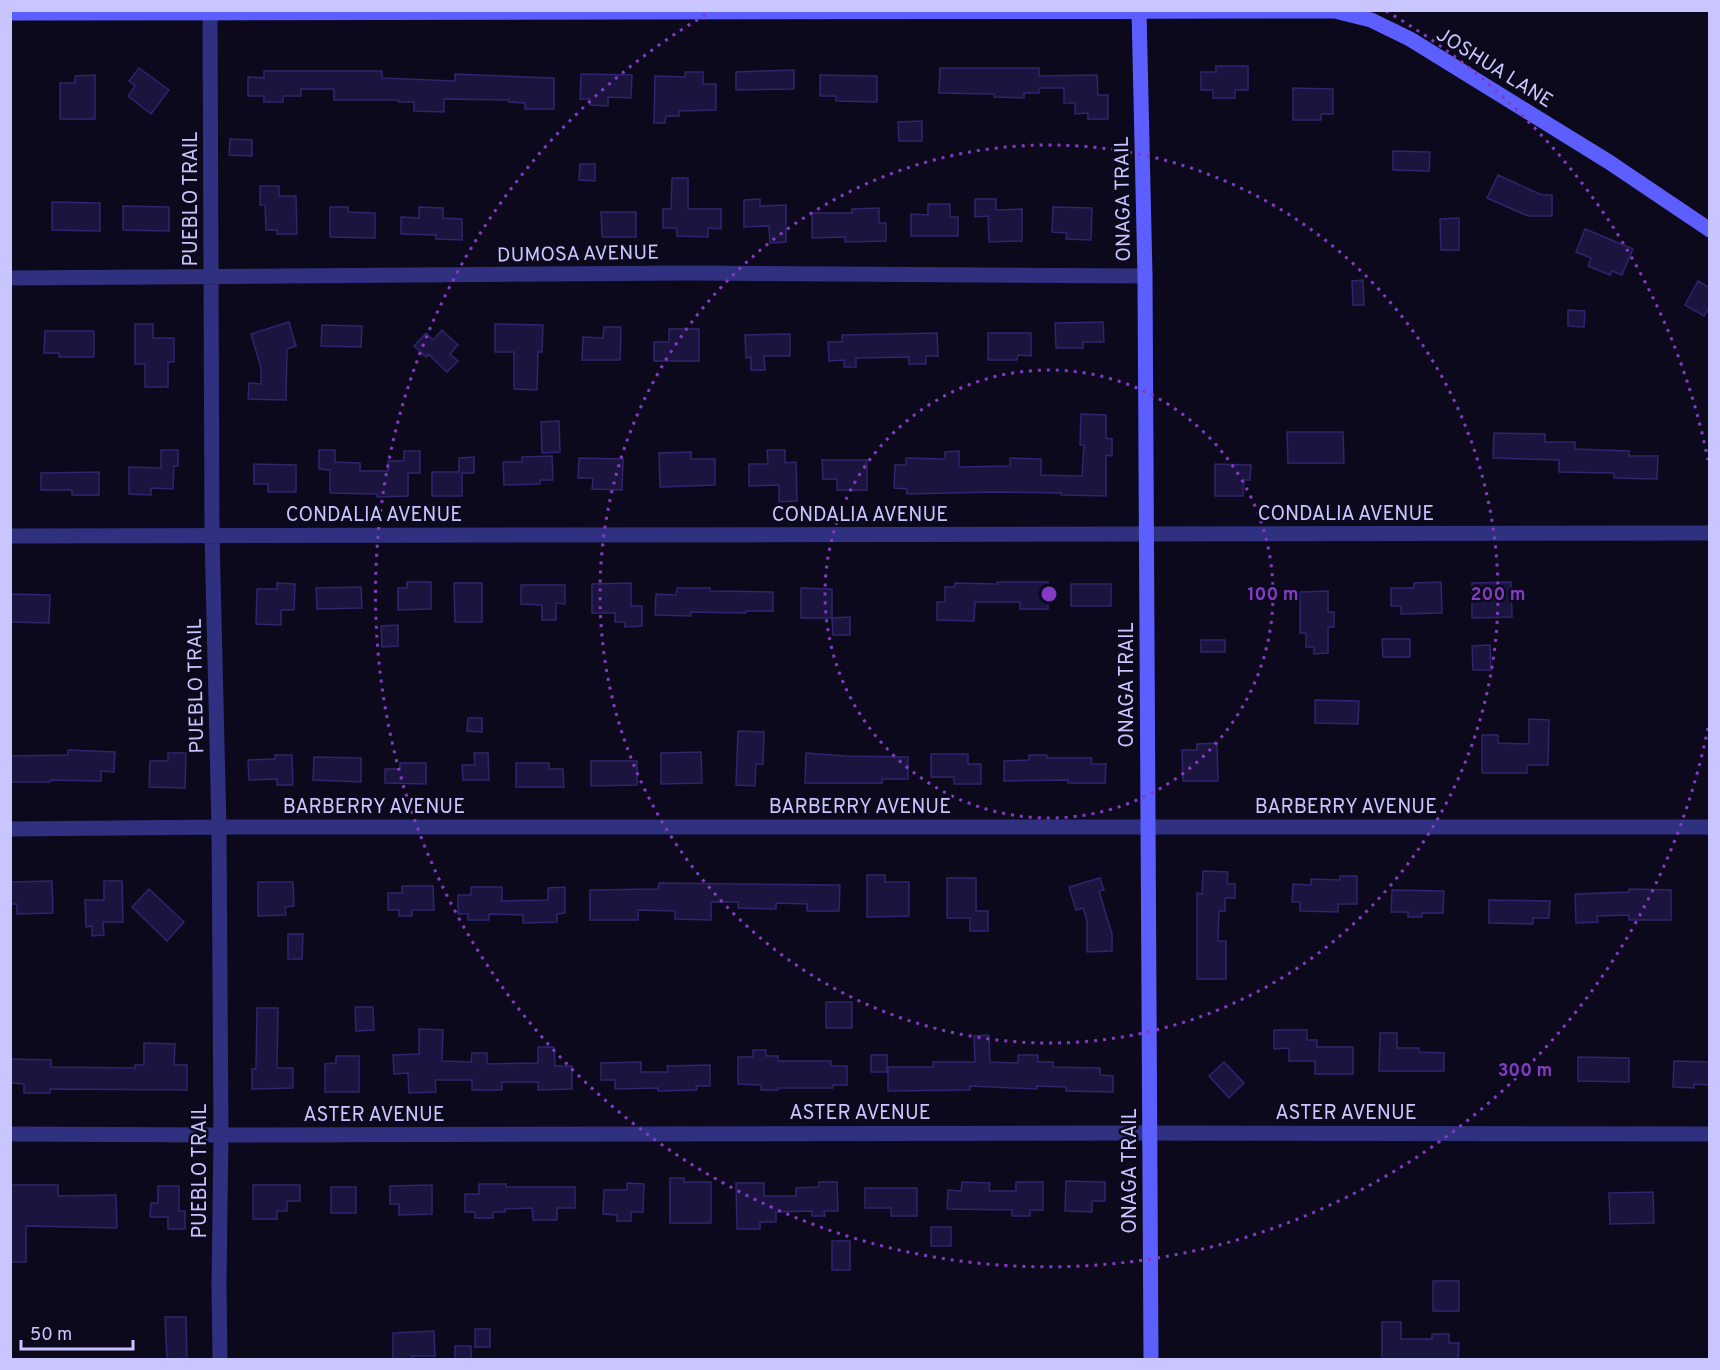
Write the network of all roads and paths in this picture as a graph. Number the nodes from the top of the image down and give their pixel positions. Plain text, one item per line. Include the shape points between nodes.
1 (1139, 11) edge
2 (210, 12) edge
3 (10, 14) edge
4 (1710, 230) edge
5 (1145, 276) junction
6 (212, 277) junction
7 (10, 278) edge
8 (1710, 533) edge
9 (212, 535) junction
10 (1146, 535) junction
11 (10, 536) edge
12 (219, 827) junction
13 (1148, 827) junction
14 (1710, 827) edge
15 (10, 829) edge
16 (1149, 1132) junction
17 (10, 1134) edge
18 (1710, 1134) edge
19 (221, 1135) junction
20 (220, 1359) edge
21 (1151, 1359) edge

1 - 2 main road, JOSHUA LANE
1 - 4 main road, JOSHUA LANE via 1335,11 1371,20 1410,39 1609,162
1 - 5 main road, ONAGA TRAIL
2 - 3 main road, JOSHUA LANE
2 - 6 street, PUEBLO TRAIL
5 - 6 street, DUMOSA AVENUE via 686,273
5 - 10 main road, ONAGA TRAIL
6 - 7 street, DUMOSA AVENUE
6 - 9 street, PUEBLO TRAIL
8 - 10 street, CONDALIA AVENUE
9 - 10 street, CONDALIA AVENUE
9 - 11 street, CONDALIA AVENUE
9 - 12 street, PUEBLO TRAIL
10 - 13 main road, ONAGA TRAIL
12 - 13 street, BARBERRY AVENUE
12 - 15 street, BARBERRY AVENUE
12 - 19 street, PUEBLO TRAIL
13 - 14 street, BARBERRY AVENUE
13 - 16 main road, ONAGA TRAIL
16 - 18 street, ASTER AVENUE
16 - 19 street, ASTER AVENUE
16 - 21 main road, ONAGA TRAIL
17 - 19 street, ASTER AVENUE
19 - 20 street, PUEBLO TRAIL

